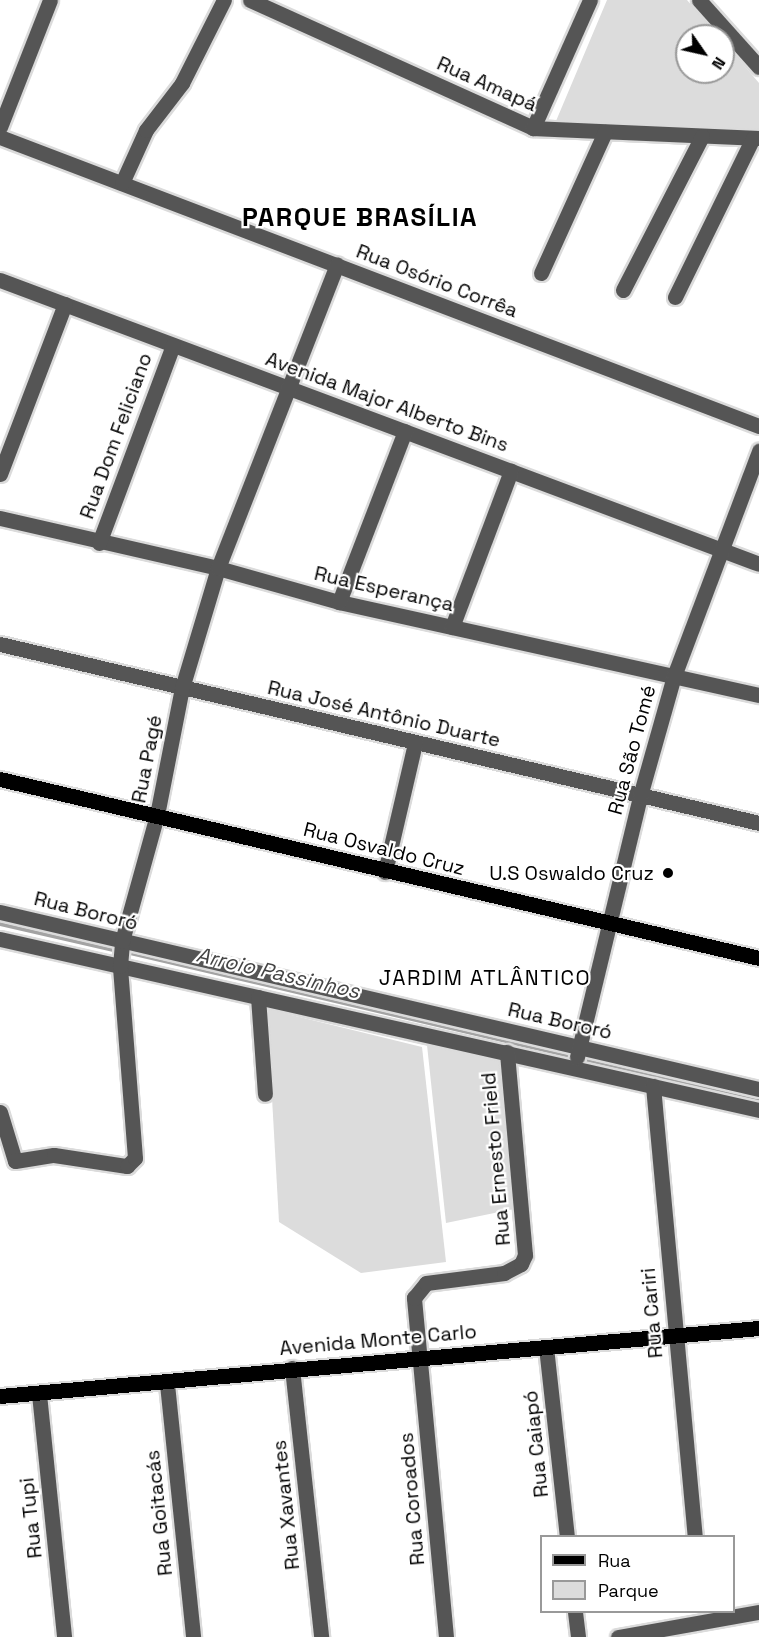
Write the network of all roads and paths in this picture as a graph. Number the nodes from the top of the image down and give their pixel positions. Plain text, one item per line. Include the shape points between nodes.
1 (50, 0) edge
2 (224, 0) edge
3 (250, 0) edge
4 (591, 0) edge
5 (699, 0) edge
6 (759, 68) edge
7 (0, 127) edge
8 (533, 128) junction
9 (605, 132) junction
10 (702, 136) junction
11 (0, 137) edge
12 (756, 138) edge
13 (122, 183) junction
14 (337, 265) junction
15 (541, 273) dead end
16 (0, 280) edge
17 (623, 290) dead end
18 (675, 297) dead end
19 (65, 304) junction
20 (173, 345) junction
21 (289, 388) junction
22 (759, 426) edge
23 (405, 431) junction
24 (759, 451) edge
25 (511, 471) junction
26 (0, 474) edge
27 (0, 518) edge
28 (99, 543) junction
29 (723, 550) junction
30 (759, 564) edge
31 (218, 568) junction
32 (339, 602) junction
33 (452, 627) junction
34 (0, 644) edge
35 (674, 676) junction
36 (182, 688) junction
37 (759, 695) edge
38 (416, 743) junction
39 (0, 779) edge
40 (640, 796) junction
41 (157, 815) junction
42 (759, 823) edge
43 (385, 872) junction
44 (0, 912) edge
45 (609, 924) junction
46 (0, 939) edge
47 (122, 942) junction
48 (759, 958) edge
49 (120, 965) junction
50 (258, 997) junction
51 (507, 1052) junction
52 (577, 1057) junction
53 (653, 1086) junction
54 (759, 1089) edge
55 (265, 1094) dead end
56 (759, 1110) edge
57 (0, 1112) edge
58 (759, 1328) edge
59 (675, 1336) junction
60 (546, 1347) junction
61 (420, 1357) junction
62 (292, 1368) junction
63 (167, 1384) junction
64 (39, 1394) junction
65 (0, 1396) edge
66 (567, 1535) edge
67 (695, 1535) edge
68 (759, 1612) edge
69 (575, 1613) edge
70 (704, 1623) edge
71 (64, 1637) edge
72 (193, 1637) edge
73 (321, 1637) edge
74 (446, 1637) edge
75 (578, 1637) edge
76 (618, 1637) edge

1 - 7 street
2 - 13 street via 182,83 146,130
3 - 8 street, Rua Amapá
4 - 8 street
5 - 6 street
8 - 9 street, Rua Amapá
9 - 10 street, Rua Amapá
9 - 15 street
10 - 12 street, Rua Amapá
10 - 17 street
11 - 13 street, Rua Osório Corrêa
12 - 18 street
13 - 14 street, Rua Osório Corrêa
14 - 21 street, Rua Pagé
14 - 22 street, Rua Osório Corrêa
16 - 19 street, Avenida Major Alberto Bins
19 - 20 street, Avenida Major Alberto Bins
19 - 26 street
20 - 21 street, Avenida Major Alberto Bins
20 - 28 street, Rua Dom Feliciano
21 - 23 street, Avenida Major Alberto Bins
21 - 31 street, Rua Pagé
23 - 25 street, Avenida Major Alberto Bins
23 - 32 street
24 - 29 street, Rua São Tomé
25 - 29 street, Avenida Major Alberto Bins
25 - 33 street
27 - 28 street, Rua Esperança
28 - 31 street, Rua Esperança
29 - 30 street, Avenida Major Alberto Bins
29 - 35 street, Rua São Tomé
31 - 32 street, Rua Esperança
31 - 36 street, Rua Pagé
32 - 33 street, Rua Esperança
33 - 35 street, Rua Esperança
34 - 36 street, Rua José Antônio Duarte
35 - 37 street, Rua Esperança
35 - 40 street, Rua São Tomé
36 - 38 street, Rua José Antônio Duarte
36 - 41 street, Rua Pagé
38 - 40 street, Rua José Antônio Duarte
38 - 43 street
39 - 41 main road, Rua Osvaldo Cruz
40 - 42 street, Rua José Antônio Duarte
40 - 45 street, Rua São Tomé
41 - 43 main road, Rua Osvaldo Cruz
41 - 47 street, Rua Pagé
43 - 45 main road, Rua Osvaldo Cruz
44 - 47 street, Rua Bororó
45 - 48 main road, Rua Osvaldo Cruz
45 - 52 street, Rua São Tomé
46 - 49 street
47 - 49 street, Rua Pagé
47 - 52 street, Rua Bororó
49 - 50 street
49 - 57 street, Rua Pagé via 133,1163 120,1166 54,1155 15,1161
50 - 51 street
50 - 55 street
51 - 52 street
51 - 61 street, Rua Ernesto Frield via 525,1256 521,1264 504,1273 437,1280 417,1289 414,1307
52 - 53 street
52 - 54 street, Rua Bororó
53 - 56 street
53 - 59 street, Rua Cariri
58 - 59 main road, Avenida Monte Carlo
59 - 60 main road, Avenida Monte Carlo
59 - 67 street, Rua Cariri
60 - 61 main road, Avenida Monte Carlo
60 - 66 street, Rua Caiapó
61 - 62 main road, Avenida Monte Carlo
61 - 74 street, Rua Coroados
62 - 63 main road, Avenida Monte Carlo
62 - 73 street, Rua Xavantes
63 - 64 main road, Avenida Monte Carlo
63 - 72 street, Rua Goitacás
64 - 65 main road, Avenida Monte Carlo
64 - 71 street, Rua Tupi
68 - 70 street
69 - 75 street
70 - 76 street

